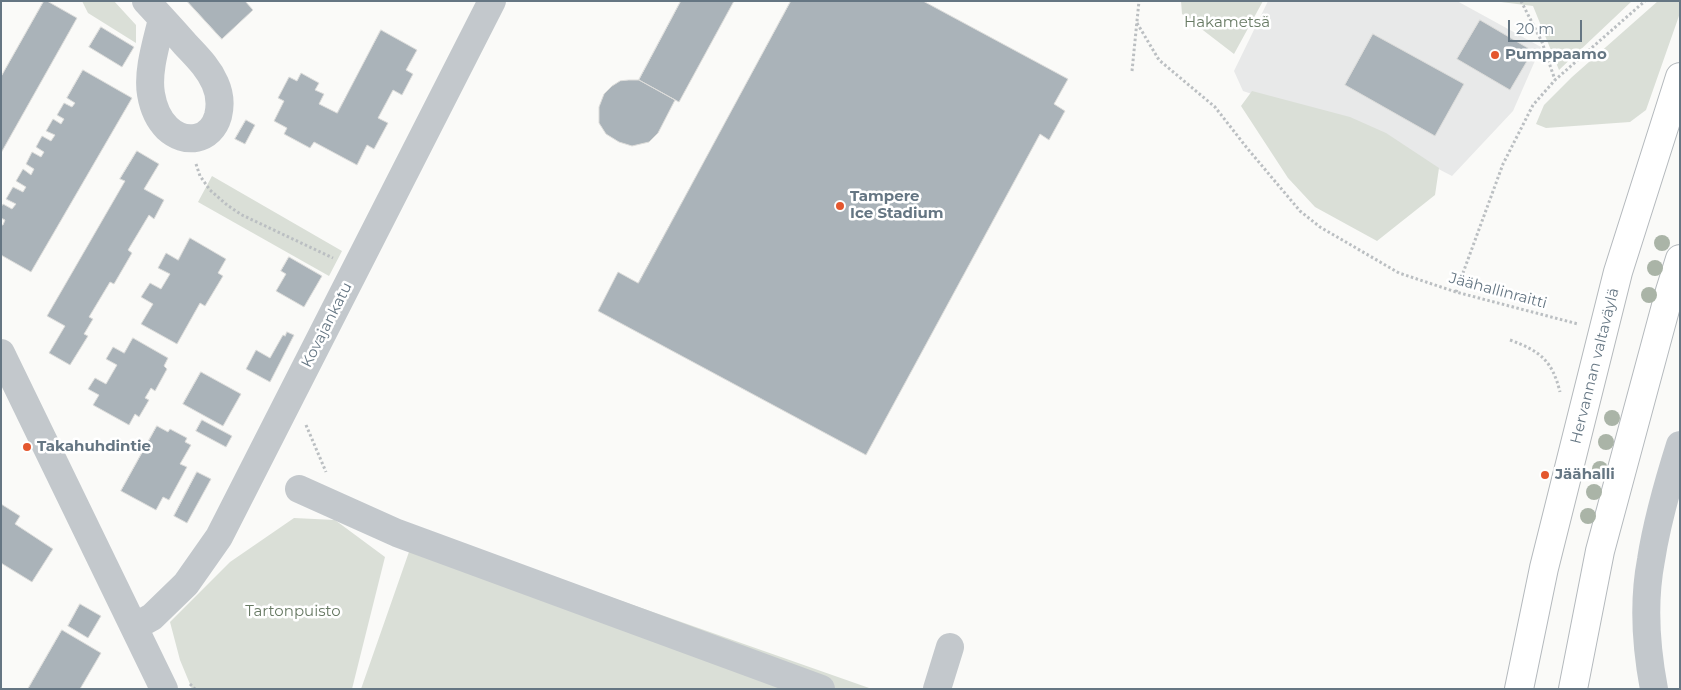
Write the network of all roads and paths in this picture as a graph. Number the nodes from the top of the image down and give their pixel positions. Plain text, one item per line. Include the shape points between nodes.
1 (492, 1) edge
2 (1139, 1) edge
3 (1521, 1) edge
4 (1645, 1) edge
5 (154, 10) edge
6 (1137, 22) junction
7 (1132, 71) dead end
8 (1680, 77) edge
9 (1555, 80) junction
10 (190, 138) junction
11 (1680, 259) edge
12 (356, 269) junction
13 (1456, 292) junction
14 (1582, 325) dead end
15 (1510, 340) dead end
16 (1, 353) edge
17 (292, 394) junction
18 (1560, 399) dead end
19 (1680, 446) edge
20 (326, 472) dead end
21 (299, 489) dead end
22 (134, 627) junction
23 (950, 647) dead end
24 (164, 689) edge
25 (821, 689) edge
26 (937, 689) edge
27 (1518, 689) edge
28 (1572, 689) edge
29 (1654, 689) edge

1 - 12 street, Kovajankatu
2 - 6 path
3 - 9 path via 1542,42
4 - 9 path
5 - 10 street via 150,77 153,106 166,127
5 - 10 street via 204,65 219,95 220,106 212,129 200,138
6 - 7 path
6 - 13 path, Jäähallinraitti via 1159,60 1215,107 1300,211 1320,227 1399,274
8 - 27 highway, Hervannan valtaväylä via 1618,272 1544,568
9 - 13 path via 1533,104 1503,164
10 - 12 path via 200,176 227,205
11 - 28 highway via 1600,552
12 - 17 street, Kovajankatu
13 - 14 path, Jäähallinraitti
15 - 18 path via 1530,347 1549,364
16 - 22 street
17 - 20 path
17 - 22 street, Kovajankatu via 214,544 186,584 152,617
19 - 29 street via 1650,561 1647,610
21 - 25 street via 398,533
22 - 24 street
23 - 26 street

